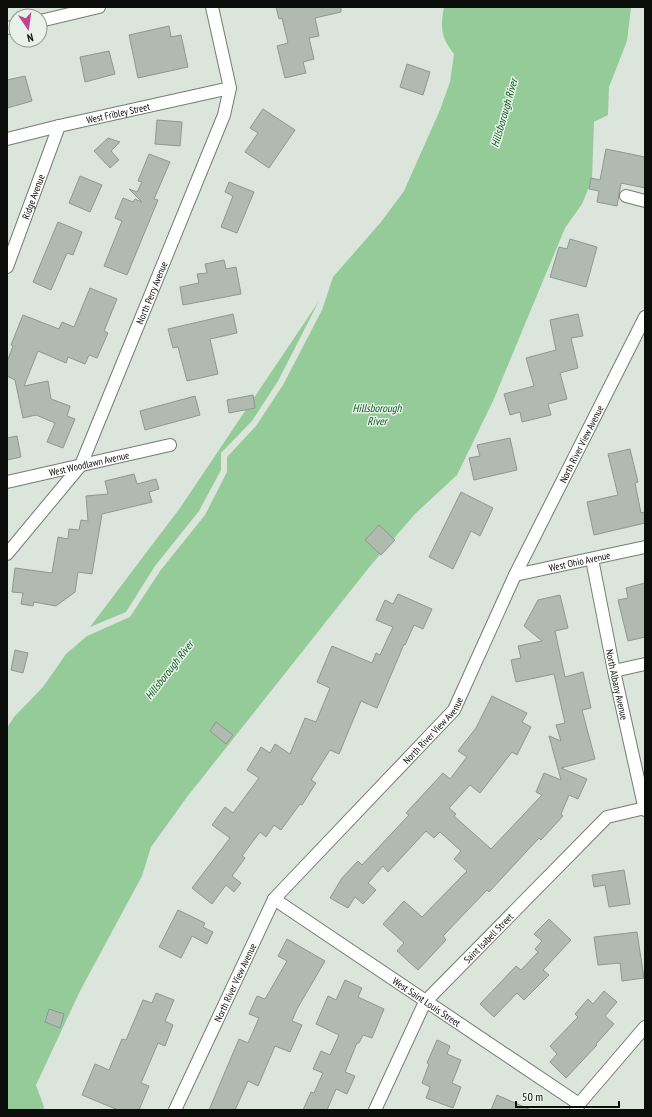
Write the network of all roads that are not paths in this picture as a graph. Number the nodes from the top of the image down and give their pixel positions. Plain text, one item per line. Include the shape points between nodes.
1 (99, 7) edge
2 (212, 7) edge
3 (48, 19) edge
4 (230, 88) junction
5 (59, 126) junction
6 (7, 139) edge
7 (626, 196) dead end
8 (645, 201) edge
9 (7, 267) edge
10 (645, 318) edge
11 (641, 332) edge
12 (170, 445) dead end
13 (81, 465) junction
14 (7, 482) edge
15 (645, 547) edge
16 (7, 554) edge
17 (592, 559) junction
18 (515, 575) junction
19 (645, 664) edge
20 (614, 671) junction
21 (645, 809) edge
22 (274, 899) junction
23 (425, 1002) junction
24 (645, 1028) edge
25 (578, 1107) edge
26 (175, 1110) edge
27 (375, 1110) edge

1 - 3 street
2 - 4 street, North Perry Avenue
4 - 5 street, West Fribley Street
4 - 13 street, North Perry Avenue via 224,115
5 - 6 street, West Fribley Street
5 - 9 street, Ridge Avenue
7 - 8 street
10 - 11 street, North River View Avenue
11 - 18 street, North River View Avenue
12 - 13 street, West Woodlawn Avenue
13 - 14 street, West Woodlawn Avenue
13 - 16 street, North Perry Avenue
15 - 17 street, West Ohio Avenue
17 - 18 street, West Ohio Avenue
17 - 20 street, North Albany Avenue
18 - 22 street, North River View Avenue via 454,710
19 - 20 street
20 - 21 street, North Albany Avenue
21 - 23 street, Saint Isabell Street via 607,816
22 - 23 street, West Saint Louis Street
22 - 26 street, North River View Avenue
23 - 25 street, West Saint Louis Street
23 - 27 street, Saint Isabell Street
24 - 25 street

